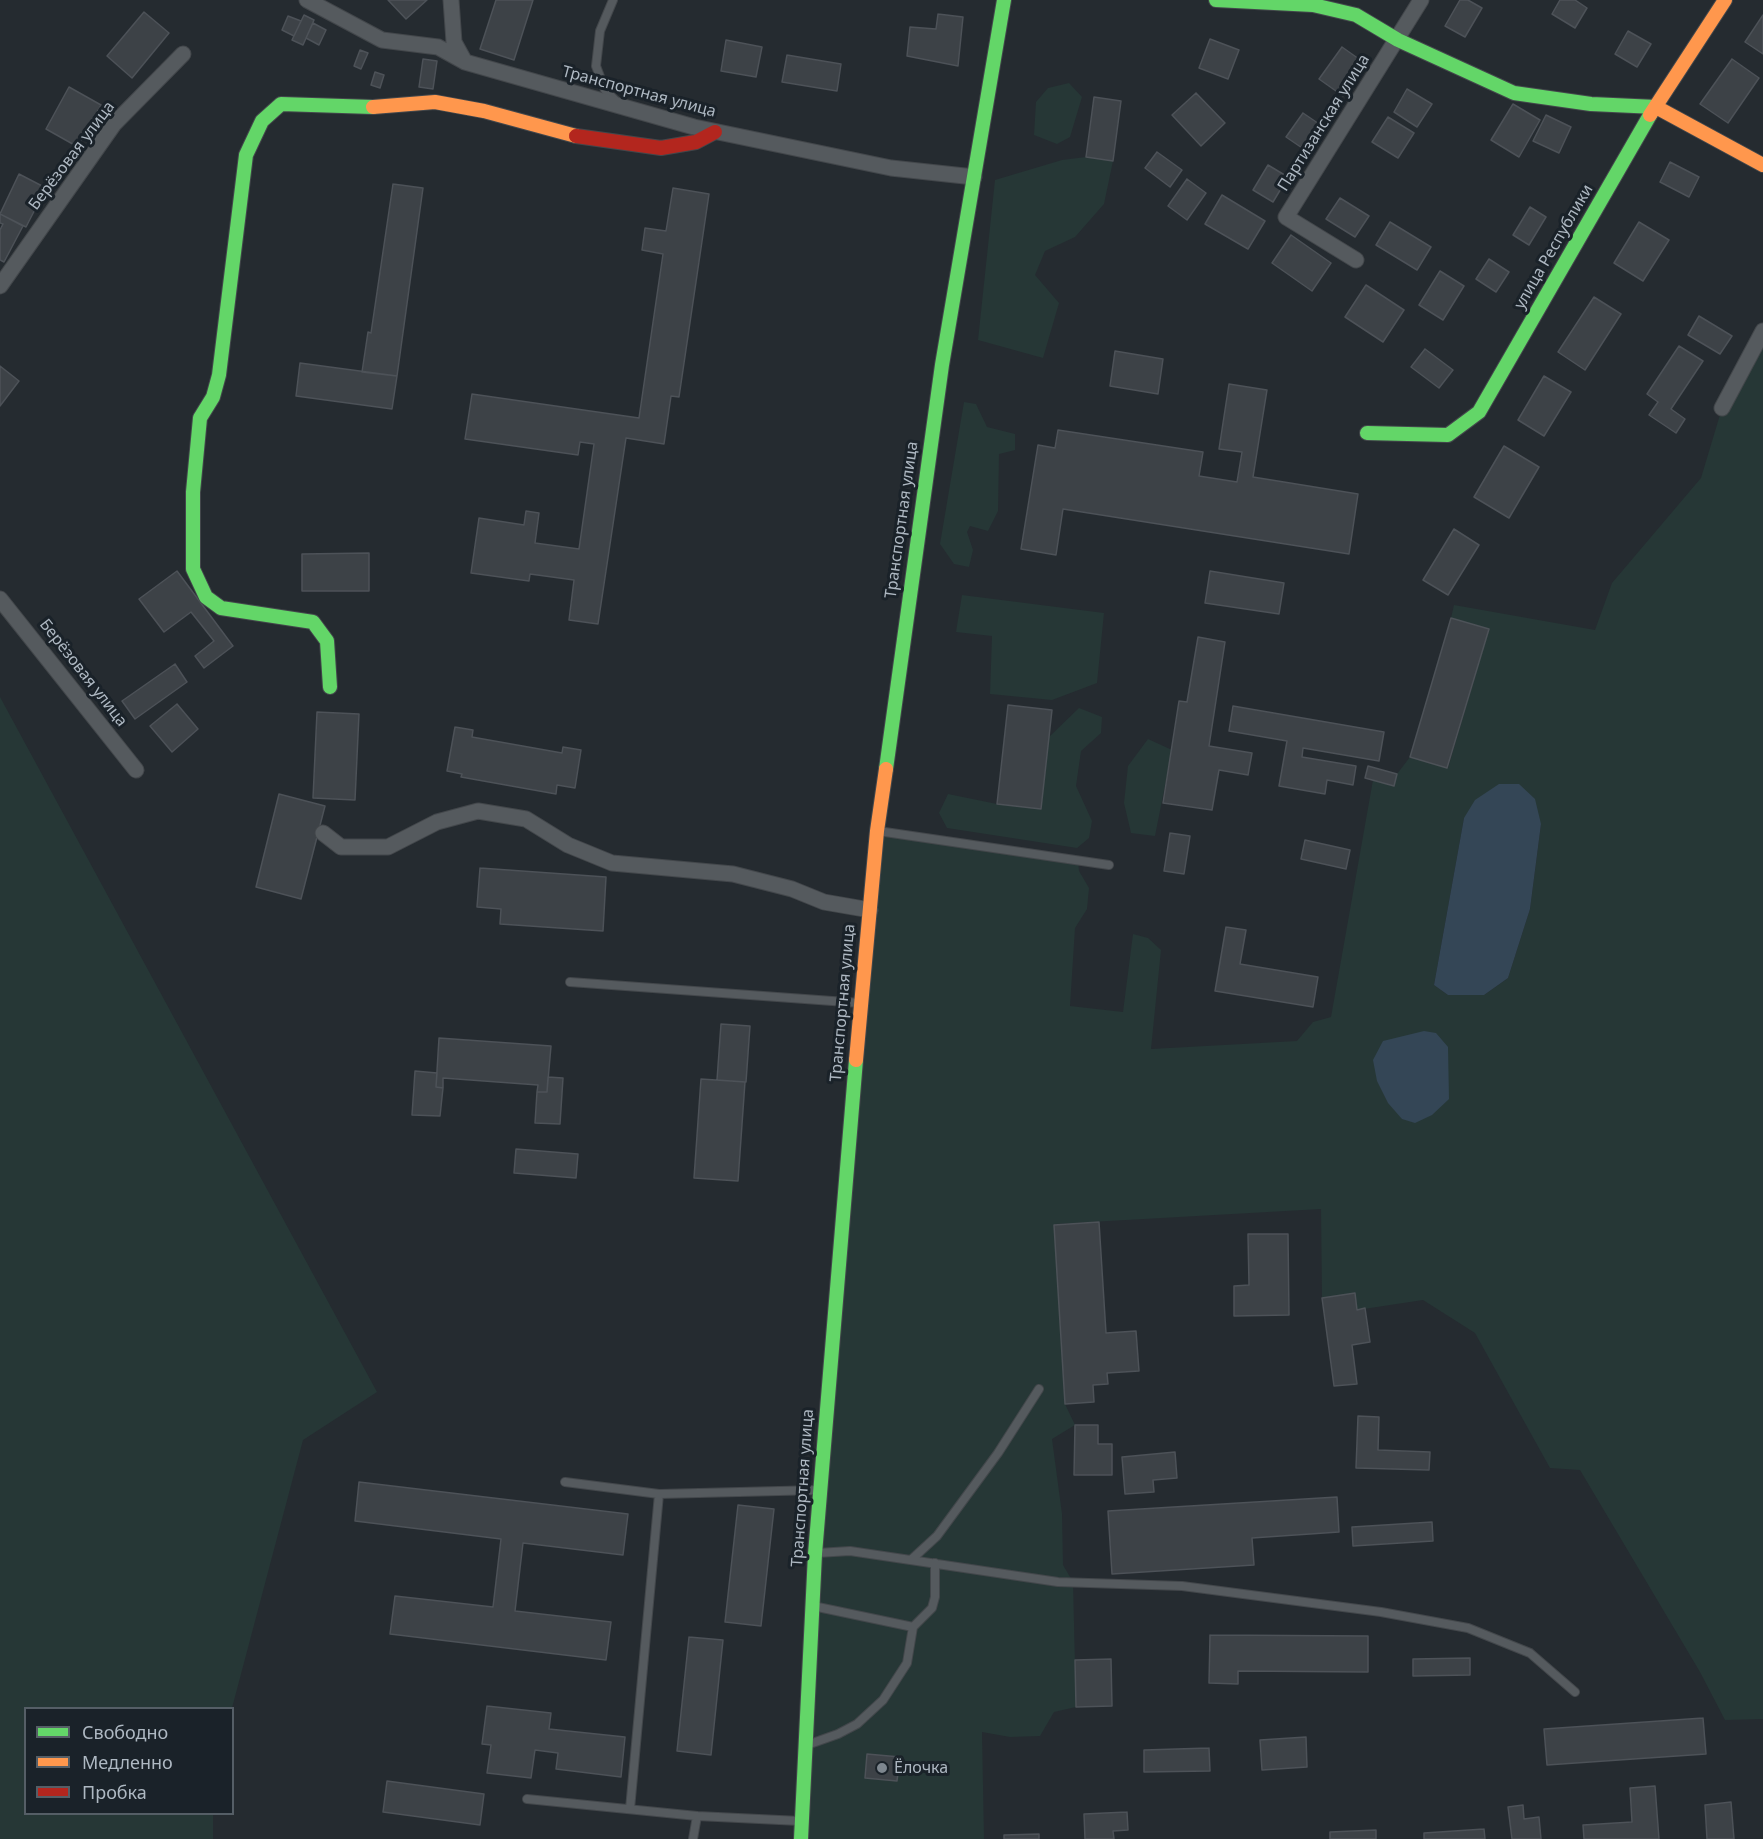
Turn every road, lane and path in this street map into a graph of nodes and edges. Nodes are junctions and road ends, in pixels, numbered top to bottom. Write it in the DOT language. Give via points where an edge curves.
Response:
graph roads {
  1 [pos="307,0"];
  2 [pos="451,0"];
  3 [pos="613,0"];
  4 [pos="1004,0"];
  5 [pos="1216,0"];
  6 [pos="1421,0"];
  7 [pos="1725,0"];
  8 [pos="1398,40"];
  9 [pos="183,54"];
  10 [pos="465,62"];
  11 [pos="1655,106"];
  12 [pos="622,107"];
  13 [pos="715,132"];
  14 [pos="1763,165"];
  15 [pos="974,177"];
  16 [pos="1356,260"];
  17 [pos="0,286"];
  18 [pos="1763,331"];
  19 [pos="1722,408"];
  20 [pos="1367,433"];
  21 [pos="0,599"];
  22 [pos="330,687"];
  23 [pos="136,770"];
  24 [pos="877,831"];
  25 [pos="322,833"];
  26 [pos="1109,865"];
  27 [pos="870,910"];
  28 [pos="570,982"];
  29 [pos="861,1003"];
  30 [pos="1039,1389"];
  31 [pos="565,1482"];
  32 [pos="820,1490"];
  33 [pos="659,1494"];
  34 [pos="815,1554"];
  35 [pos="912,1559"];
  36 [pos="935,1563"];
  37 [pos="813,1606"];
  38 [pos="913,1627"];
  39 [pos="1575,1692"];
  40 [pos="806,1745"];
  41 [pos="527,1799"];
  42 [pos="630,1809"];
  43 [pos="697,1816"];
  44 [pos="802,1821"];
  45 [pos="693,1839"];
  46 [pos="801,1839"];
  1 -- 10 [label="street, Транспортная улица" via="382,40 438,48"];
  2 -- 10 [label="street" via="454,42"];
  3 -- 12 [label="lane" via="600,31 596,66 605,90"];
  4 -- 15 [label="main road, Транспортная улица"];
  5 -- 8 [label="main road" via="1313,5 1356,15"];
  6 -- 8 [label="street, Партизанская улица"];
  7 -- 11 [label="main road, улица Республики"];
  8 -- 11 [label="main road" via="1514,93 1591,104"];
  8 -- 16 [label="street, Партизанская улица" via="1286,217"];
  9 -- 17 [label="street, Берёзовая улица" via="114,124"];
  10 -- 12 [label="street, Транспортная улица"];
  11 -- 14 [label="main road"];
  11 -- 20 [label="main road, улица Республики" via="1479,412 1448,435"];
  12 -- 13 [label="street, Транспортная улица"];
  13 -- 15 [label="street, Транспортная улица" via="891,168"];
  13 -- 22 [label="main road" via="696,142 661,148 585,139 435,102 369,108 281,104 262,121 246,155 219,375 213,397 200,418 193,492 193,569 206,597 221,608 314,622 327,641"];
  15 -- 24 [label="main road, Транспортная улица" via="942,365"];
  18 -- 19 [label="street"];
  21 -- 23 [label="street, Берёзовая улица"];
  24 -- 26 [label="lane"];
  24 -- 27 [label="main road, Транспортная улица"];
  25 -- 27 [label="street" via="340,847 388,847 437,822 478,811 526,819 568,845 612,863 733,874 792,889 824,902"];
  27 -- 29 [label="main road, Транспортная улица"];
  28 -- 29 [label="lane"];
  29 -- 32 [label="main road, Транспортная улица"];
  30 -- 35 [label="lane" via="937,1536"];
  31 -- 33 [label="lane"];
  32 -- 33 [label="lane"];
  32 -- 34 [label="main road, Транспортная улица"];
  33 -- 42 [label="lane"];
  34 -- 35 [label="lane" via="850,1551"];
  34 -- 37 [label="main road, Транспортная улица"];
  35 -- 36 [label="lane"];
  36 -- 38 [label="lane" via="932,1608"];
  36 -- 39 [label="lane" via="1058,1582 1182,1586 1308,1600 1468,1628 1530,1653"];
  37 -- 38 [label="lane"];
  37 -- 40 [label="main road, Транспортная улица"];
  38 -- 40 [label="lane" via="907,1663 883,1701 857,1724"];
  40 -- 44 [label="main road, Транспортная улица"];
  41 -- 42 [label="lane"];
  42 -- 43 [label="lane"];
  43 -- 44 [label="lane"];
  43 -- 45 [label="lane"];
  44 -- 46 [label="main road, Транспортная улица"];
}
